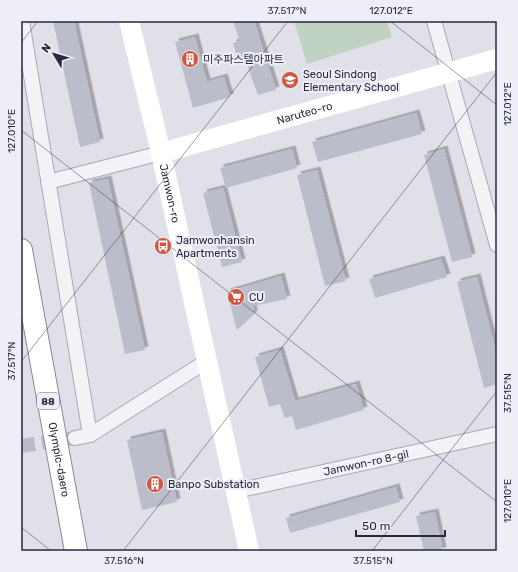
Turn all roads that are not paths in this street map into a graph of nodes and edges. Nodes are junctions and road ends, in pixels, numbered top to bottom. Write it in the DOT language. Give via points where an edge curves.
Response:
graph roads {
  1 [pos="22,21"];
  2 [pos="434,21"];
  3 [pos="133,23"];
  4 [pos="497,59"];
  5 [pos="449,73"];
  6 [pos="161,153"];
  7 [pos="48,182"];
  8 [pos="497,245"];
  9 [pos="21,250"];
  10 [pos="207,361"];
  11 [pos="497,434"];
  12 [pos="90,435"];
  13 [pos="75,438"];
  14 [pos="236,491"];
  15 [pos="76,551"];
  16 [pos="249,551"];
  1 -- 7 [label="street"];
  2 -- 5 [label="street"];
  3 -- 6 [label="main road, Jamwon-ro"];
  4 -- 5 [label="main road, Naruteo-ro"];
  5 -- 6 [label="main road, Naruteo-ro"];
  5 -- 8 [label="street"];
  6 -- 7 [label="street"];
  6 -- 10 [label="main road, Jamwon-ro"];
  7 -- 12 [label="street"];
  9 -- 15 [label="highway, Olympic-daero / 88"];
  10 -- 12 [label="street"];
  10 -- 14 [label="main road, Jamwon-ro"];
  11 -- 14 [label="street, Jamwon-ro 8-gil"];
  12 -- 13 [label="street"];
  14 -- 16 [label="main road, Jamwon-ro"];
}
